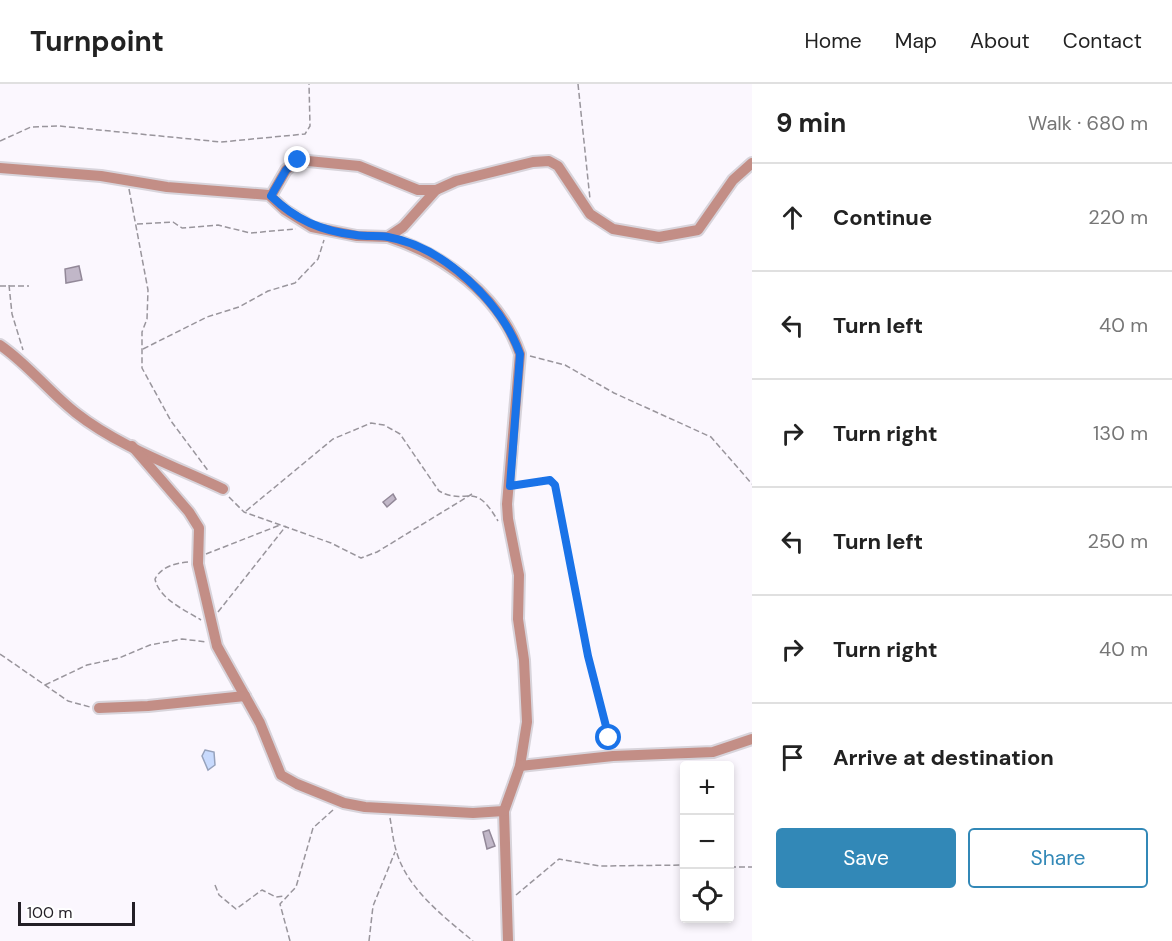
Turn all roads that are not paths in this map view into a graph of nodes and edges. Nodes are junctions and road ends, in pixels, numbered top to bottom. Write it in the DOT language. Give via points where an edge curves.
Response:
graph roads {
  1 [pos="750,167"];
  2 [pos="0,168"];
  3 [pos="436,190"];
  4 [pos="271,196"];
  5 [pos="388,237"];
  6 [pos="0,345"];
  7 [pos="132,446"];
  8 [pos="223,489"];
  9 [pos="245,696"];
  10 [pos="99,708"];
  11 [pos="752,739"];
  12 [pos="520,766"];
  13 [pos="504,811"];
  14 [pos="508,941"];
  1 -- 3 [label="street" via="734,180 705,223 686,234 659,237 613,229 590,214 558,166 549,161 456,181"];
  2 -- 4 [label="street"];
  3 -- 4 [label="street" via="418,190 358,166 298,160 286,170"];
  3 -- 5 [label="street" via="403,227"];
  4 -- 5 [label="street" via="304,222 357,236"];
  5 -- 12 [label="street" via="415,245 450,266 499,315 520,354 508,519 519,574 517,612 527,700 526,739"];
  6 -- 7 [label="street" via="77,414"];
  7 -- 8 [label="street"];
  7 -- 9 [label="street" via="195,520 201,536 198,557 210,625 217,646"];
  9 -- 10 [label="street"];
  9 -- 13 [label="street" via="281,775 297,784 344,803 473,813"];
  11 -- 12 [label="street" via="713,752 613,756"];
  12 -- 13 [label="street"];
  13 -- 14 [label="street"];
}
